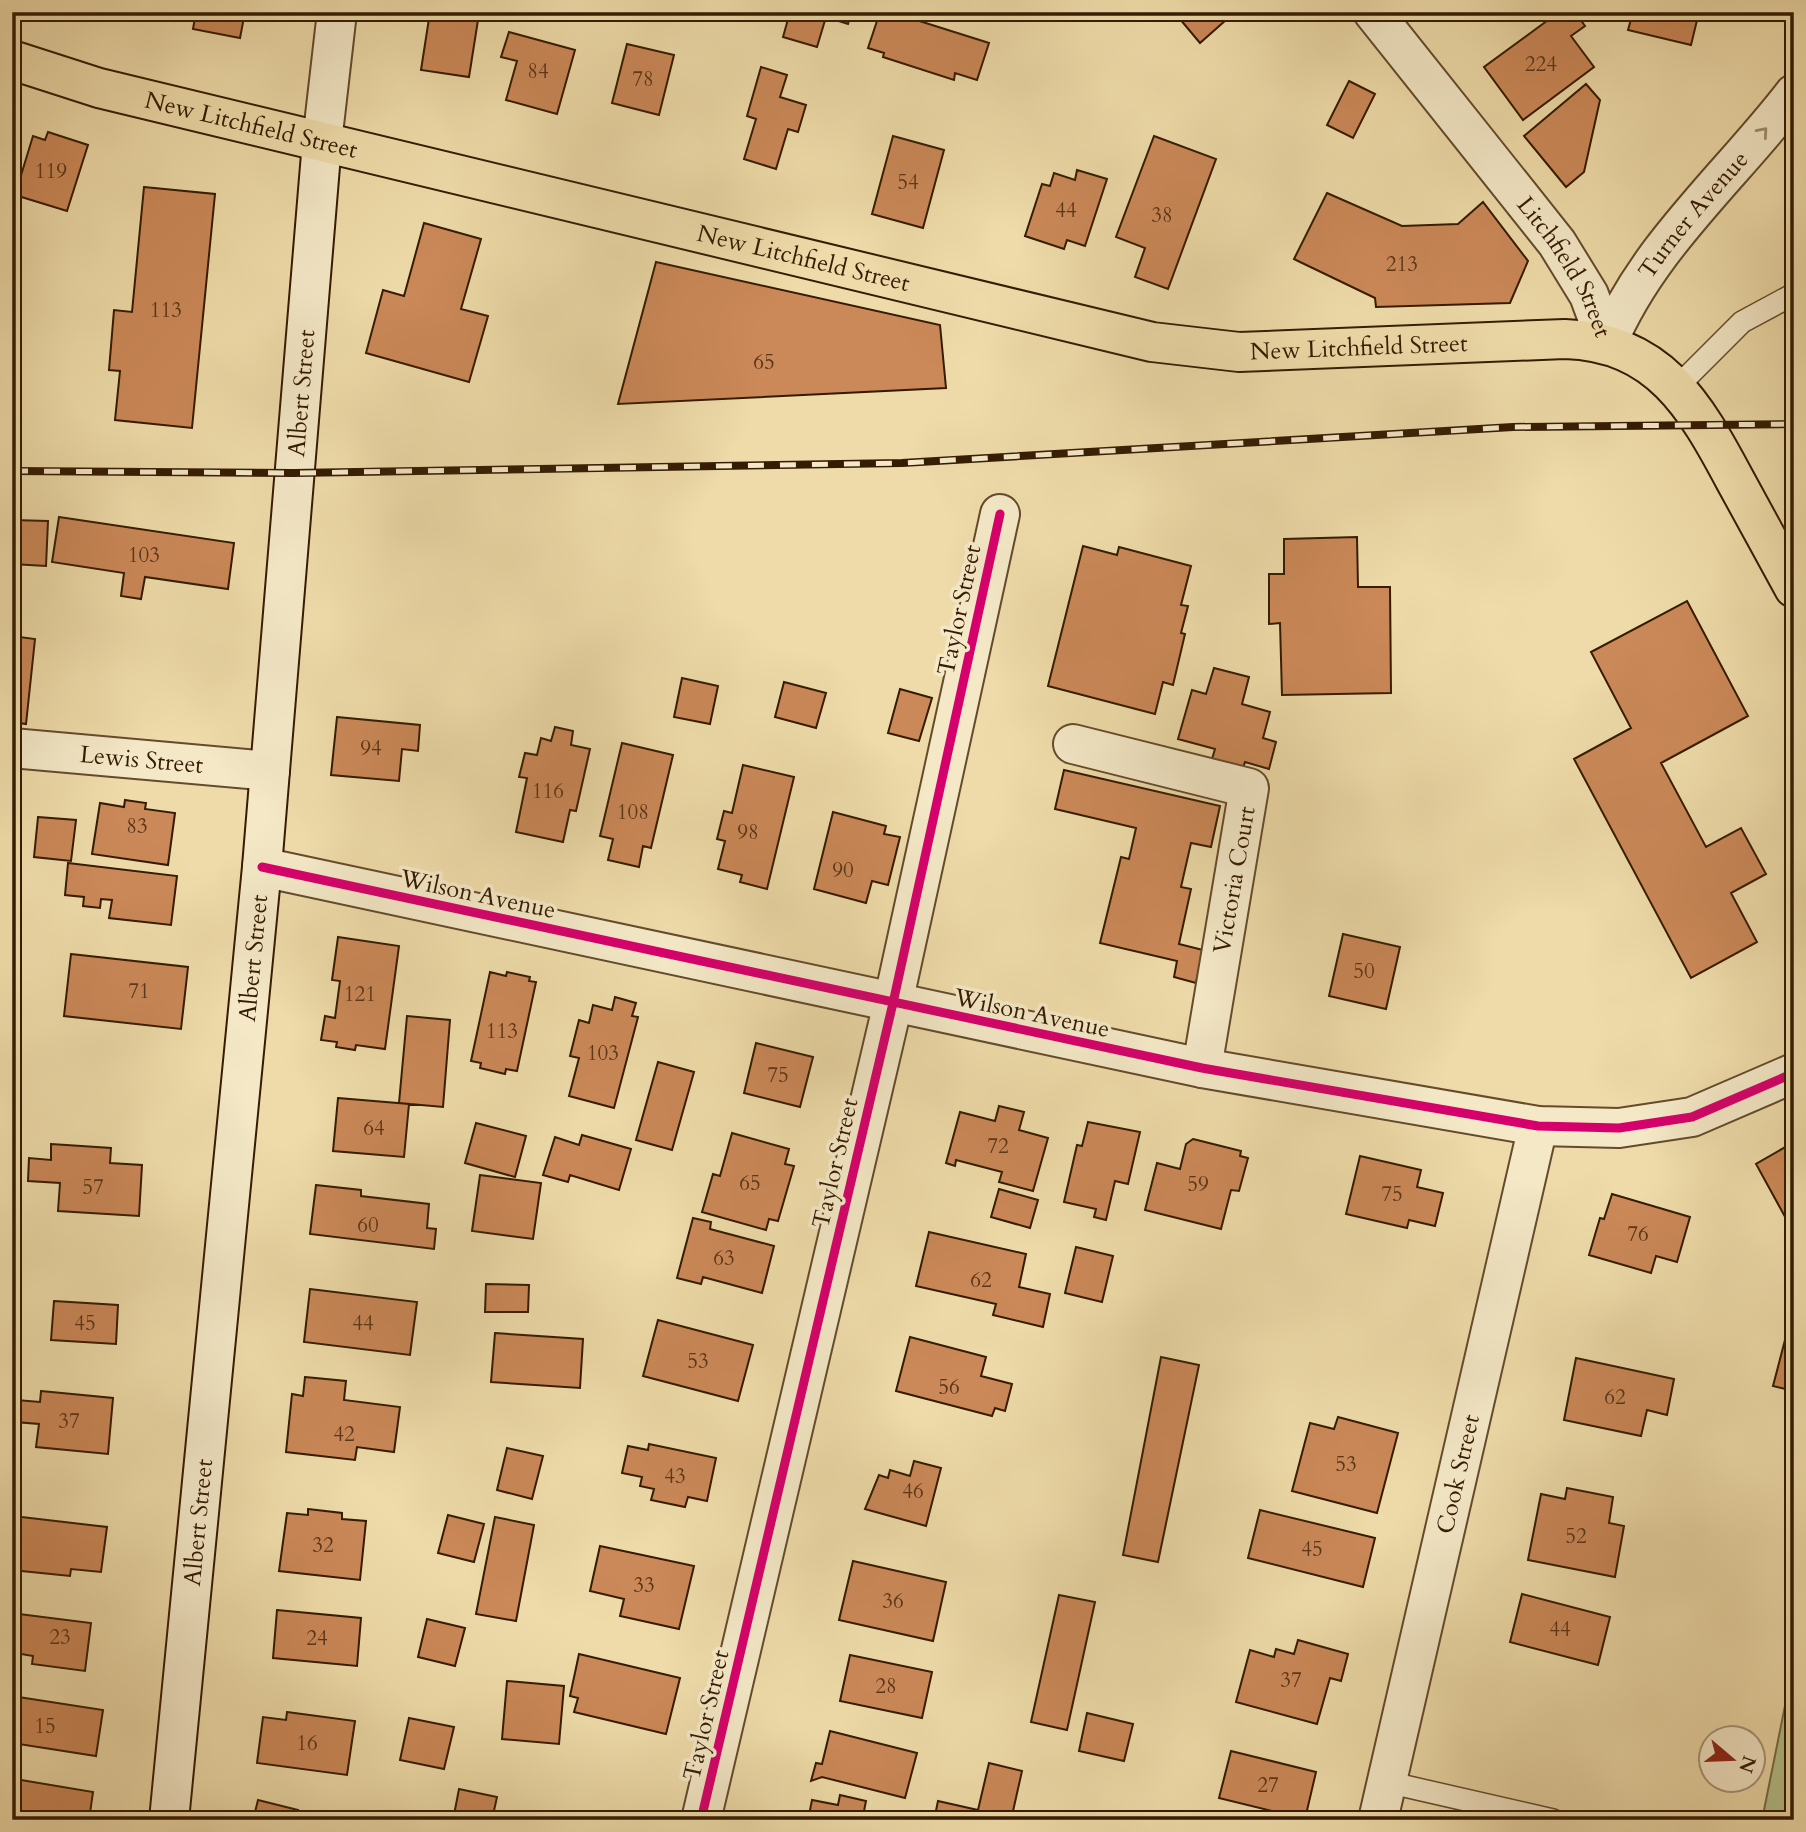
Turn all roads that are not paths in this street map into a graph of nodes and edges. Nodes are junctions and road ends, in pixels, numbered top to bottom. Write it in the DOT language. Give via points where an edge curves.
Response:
graph roads {
  1 [pos="337,12"];
  2 [pos="1373,12"];
  3 [pos="12,60"];
  4 [pos="1794,94"];
  5 [pos="322,142"];
  6 [pos="1794,294"];
  7 [pos="1607,344"];
  8 [pos="1676,387"];
  9 [pos="1000,514"];
  10 [pos="1794,588"];
  11 [pos="1073,744"];
  12 [pos="12,748"];
  13 [pos="270,771"];
  14 [pos="262,867"];
  15 [pos="893,1003"];
  16 [pos="1202,1068"];
  17 [pos="1794,1073"];
  18 [pos="1538,1126"];
  19 [pos="1387,1782"];
  20 [pos="169,1820"];
  21 [pos="701,1820"];
  22 [pos="1378,1820"];
  23 [pos="1553,1820"];
  1 -- 5 [label="street, Albert Street"];
  2 -- 7 [label="street, Litchfield Street" via="1557,243 1593,303"];
  3 -- 5 [label="highway, New Litchfield Street" via="99,88"];
  7 -- 4 [label="street, Turner Avenue, one-way" via="1622,311 1658,256"];
  5 -- 7 [label="highway, New Litchfield Street" via="1152,342 1239,352 1565,339"];
  5 -- 13 [label="street, Albert Street"];
  6 -- 8 [label="lane" via="1742,322"];
  7 -- 8 [label="highway, Litchfield Street" via="1642,360"];
  8 -- 10 [label="highway, Litchfield Street" via="1705,425"];
  9 -- 15 [label="street, Taylor Street"];
  11 -- 16 [label="street, Victoria Court" via="1249,788"];
  12 -- 13 [label="street, Lewis Street"];
  13 -- 14 [label="street, Albert Street"];
  14 -- 15 [label="street, Wilson Avenue"];
  14 -- 20 [label="street, Albert Street"];
  15 -- 16 [label="street, Wilson Avenue"];
  15 -- 21 [label="street, Taylor Street"];
  16 -- 18 [label="street, Wilson Avenue"];
  17 -- 18 [label="street, Wilson Avenue" via="1692,1117 1619,1128"];
  18 -- 19 [label="street, Cook Street"];
  19 -- 22 [label="street, Cook Street"];
  19 -- 23 [label="lane"];
}
